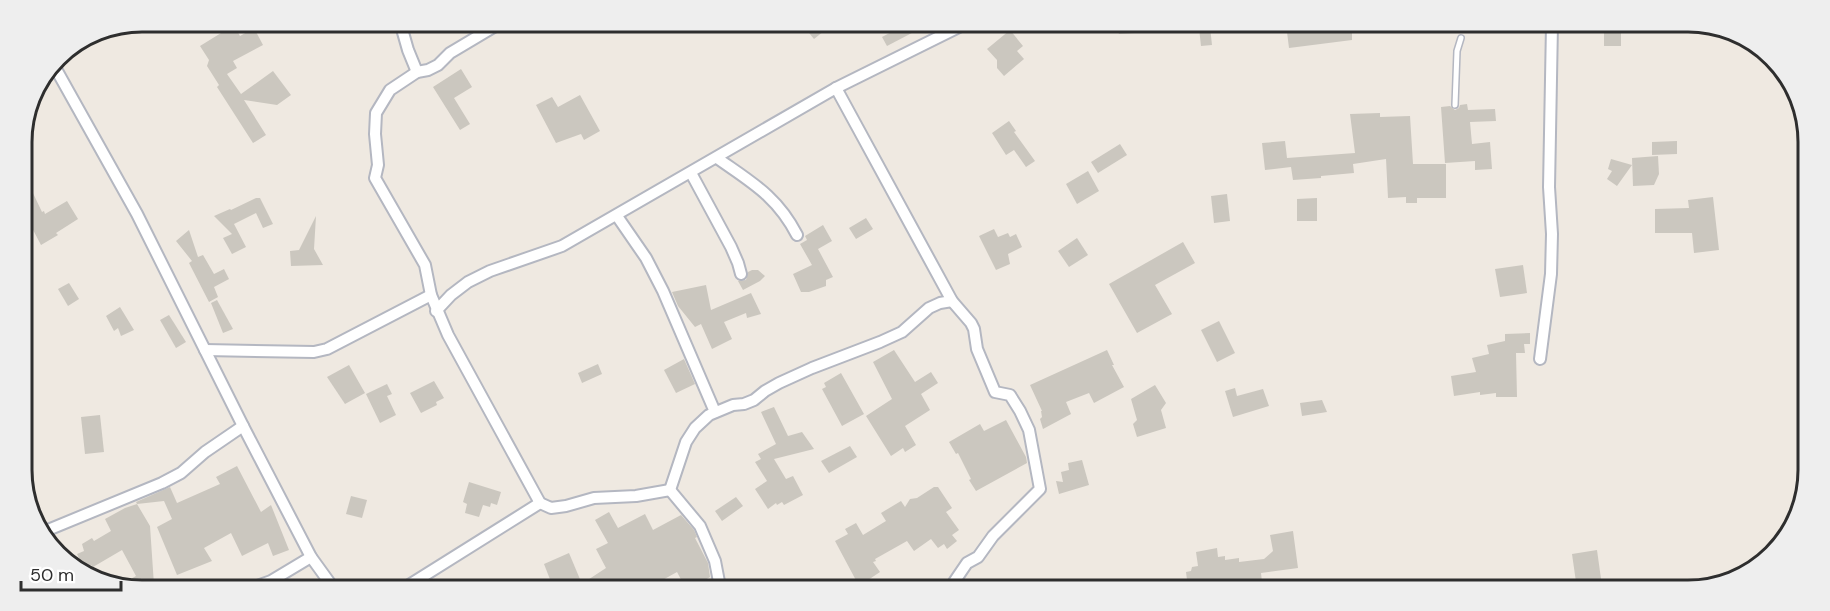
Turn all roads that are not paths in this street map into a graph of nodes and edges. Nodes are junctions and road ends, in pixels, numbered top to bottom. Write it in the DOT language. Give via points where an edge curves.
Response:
graph roads {
  1 [pos="403,32"];
  2 [pos="485,32"];
  3 [pos="949,32"];
  4 [pos="1552,32"];
  5 [pos="1461,38"];
  6 [pos="57,71"];
  7 [pos="417,72"];
  8 [pos="836,88"];
  9 [pos="1455,105"];
  10 [pos="717,158"];
  11 [pos="691,172"];
  12 [pos="617,216"];
  13 [pos="797,235"];
  14 [pos="741,274"];
  15 [pos="431,295"];
  16 [pos="952,301"];
  17 [pos="436,311"];
  18 [pos="205,350"];
  19 [pos="1540,359"];
  20 [pos="715,412"];
  21 [pos="243,426"];
  22 [pos="670,490"];
  23 [pos="540,503"];
  24 [pos="49,529"];
  25 [pos="311,557"];
  26 [pos="956,579"];
  27 [pos="273,580"];
  28 [pos="328,580"];
  29 [pos="418,580"];
  30 [pos="719,580"];
  1 -- 7 [label="street"];
  2 -- 7 [label="street" via="438,65"];
  3 -- 8 [label="street"];
  4 -- 19 [label="street" via="1551,274"];
  5 -- 9 [label="lane"];
  6 -- 18 [label="street" via="137,214"];
  7 -- 15 [label="street" via="390,90 376,113 375,178 425,265"];
  8 -- 10 [label="street"];
  8 -- 16 [label="street"];
  10 -- 11 [label="street"];
  10 -- 13 [label="street" via="765,192"];
  11 -- 12 [label="street"];
  11 -- 14 [label="street"];
  12 -- 17 [label="street" via="562,246 468,282"];
  12 -- 20 [label="street" via="663,291"];
  15 -- 17 [label="street"];
  15 -- 18 [label="street" via="327,349"];
  16 -- 20 [label="street" via="929,308 902,332 812,368 754,400"];
  16 -- 26 [label="street" via="974,329 977,349 995,392 1010,395 1029,430 1040,489"];
  17 -- 23 [label="street"];
  18 -- 21 [label="street"];
  20 -- 22 [label="street" via="695,428 686,442"];
  21 -- 24 [label="street" via="181,473"];
  21 -- 25 [label="street"];
  22 -- 23 [label="street" via="594,498 551,508"];
  22 -- 30 [label="street" via="700,526"];
  23 -- 29 [label="street"];
  25 -- 27 [label="street"];
  25 -- 28 [label="street"];
}
